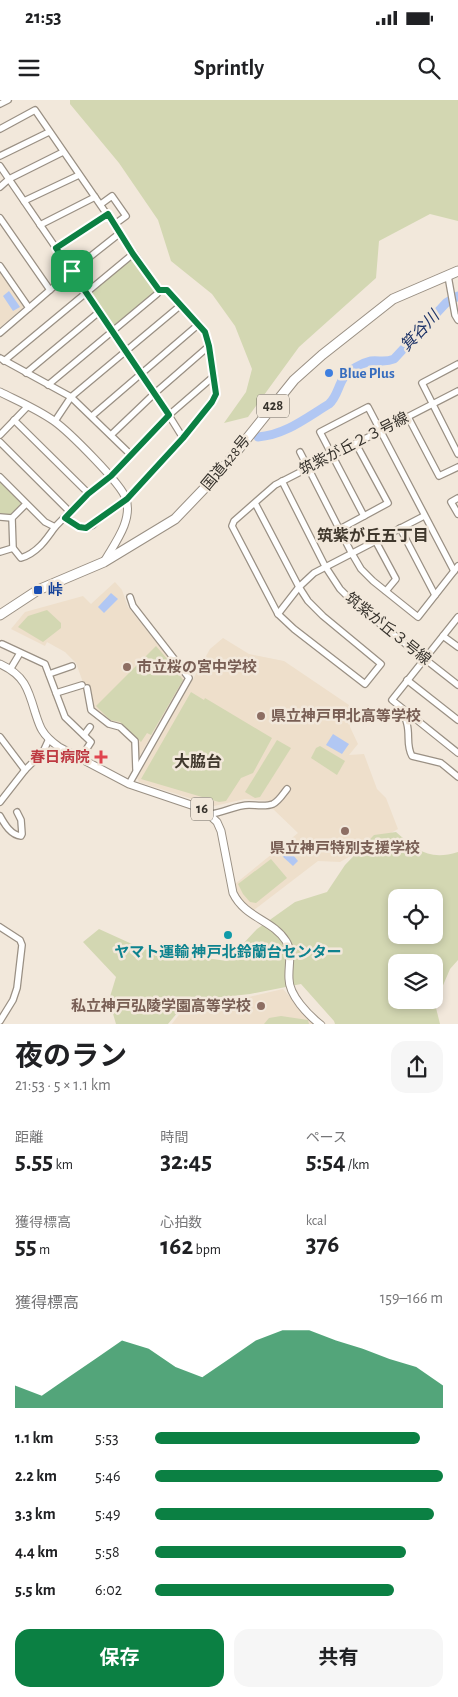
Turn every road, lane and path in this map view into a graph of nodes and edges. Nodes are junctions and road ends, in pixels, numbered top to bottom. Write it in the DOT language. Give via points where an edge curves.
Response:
graph roads {
  1 [pos="8,100"];
  2 [pos="0,104"];
  3 [pos="0,129"];
  4 [pos="49,132"];
  5 [pos="64,152"];
  6 [pos="0,156"];
  7 [pos="0,166"];
  8 [pos="79,175"];
  9 [pos="9,179"];
  10 [pos="0,187"];
  11 [pos="95,197"];
  12 [pos="24,201"];
  13 [pos="101,204"];
  14 [pos="108,214"];
  15 [pos="0,218"];
  16 [pos="40,224"];
  17 [pos="115,224"];
  18 [pos="120,233"];
  19 [pos="56,248"];
  20 [pos="133,254"];
  21 [pos="0,266"];
  22 [pos="72,271"];
  23 [pos="458,271"];
  24 [pos="448,276"];
  25 [pos="50,290"];
  26 [pos="159,290"];
  27 [pos="86,292"];
  28 [pos="181,305"];
  29 [pos="29,308"];
  30 [pos="99,312"];
  31 [pos="456,315"];
  32 [pos="199,324"];
  33 [pos="112,331"];
  34 [pos="0,332"];
  35 [pos="209,346"];
  36 [pos="126,351"];
  37 [pos="2,360"];
  38 [pos="458,364"];
  39 [pos="26,373"];
  40 [pos="141,373"];
  41 [pos="214,376"];
  42 [pos="48,385"];
  43 [pos="458,391"];
  44 [pos="155,393"];
  45 [pos="1,395"];
  46 [pos="71,397"];
  47 [pos="432,404"];
  48 [pos="28,406"];
  49 [pos="169,415"];
  50 [pos="92,416"];
  51 [pos="408,417"];
  52 [pos="14,420"];
  53 [pos="54,421"];
  54 [pos="380,431"];
  55 [pos="0,435"];
  56 [pos="111,435"];
  57 [pos="183,438"];
  58 [pos="0,442"];
  59 [pos="356,444"];
  60 [pos="300,452"];
  61 [pos="130,454"];
  62 [pos="458,454"];
  63 [pos="332,456"];
  64 [pos="458,467"];
  65 [pos="308,468"];
  66 [pos="111,476"];
  67 [pos="0,477"];
  68 [pos="282,481"];
  69 [pos="88,494"];
  70 [pos="458,498"];
  71 [pos="127,499"];
  72 [pos="255,503"];
  73 [pos="26,504"];
  74 [pos="70,512"];
  75 [pos="458,514"];
  76 [pos="364,516"];
  77 [pos="424,516"];
  78 [pos="0,517"];
  79 [pos="12,518"];
  80 [pos="65,518"];
  81 [pos="55,527"];
  82 [pos="400,528"];
  83 [pos="340,529"];
  84 [pos="375,540"];
  85 [pos="12,548"];
  86 [pos="0,552"];
  87 [pos="351,552"];
  88 [pos="104,562"];
  89 [pos="325,566"];
  90 [pos="456,569"];
  91 [pos="299,588"];
  92 [pos="386,591"];
  93 [pos="435,595"];
  94 [pos="130,596"];
  95 [pos="1,611"];
  96 [pos="278,614"];
  97 [pos="458,617"];
  98 [pos="443,636"];
  99 [pos="2,644"];
  100 [pos="458,647"];
  101 [pos="20,653"];
  102 [pos="424,659"];
  103 [pos="0,664"];
  104 [pos="72,666"];
  105 [pos="10,668"];
  106 [pos="49,674"];
  107 [pos="407,680"];
  108 [pos="458,685"];
  109 [pos="56,693"];
  110 [pos="73,712"];
  111 [pos="405,712"];
  112 [pos="65,717"];
  113 [pos="458,720"];
  114 [pos="90,727"];
  115 [pos="84,735"];
  116 [pos="0,737"];
  117 [pos="49,739"];
  118 [pos="458,753"];
  119 [pos="80,759"];
  120 [pos="25,770"];
  121 [pos="136,771"];
  122 [pos="458,777"];
  123 [pos="129,784"];
  124 [pos="0,788"];
  125 [pos="287,789"];
  126 [pos="6,793"];
  127 [pos="0,802"];
  128 [pos="17,812"];
  129 [pos="210,814"];
  130 [pos="1,819"];
  131 [pos="0,927"];
  132 [pos="0,1021"];
  133 [pos="319,1024"];
  1 -- 2 [label="street"];
  3 -- 4 [label="street" via="35,110"];
  4 -- 5 [label="street"];
  4 -- 6 [label="street"];
  5 -- 8 [label="street"];
  5 -- 9 [label="street"];
  7 -- 9 [label="street"];
  8 -- 11 [label="street"];
  8 -- 12 [label="street"];
  9 -- 10 [label="street"];
  9 -- 12 [label="street"];
  11 -- 13 [label="street"];
  11 -- 16 [label="street"];
  12 -- 16 [label="street"];
  13 -- 14 [label="street"];
  13 -- 17 [label="street" via="112,196 126,216"];
  14 -- 17 [label="street"];
  14 -- 19 [label="street"];
  15 -- 25 [label="street"];
  16 -- 19 [label="street"];
  17 -- 18 [label="street"];
  18 -- 20 [label="street"];
  18 -- 22 [label="street"];
  19 -- 22 [label="street"];
  20 -- 26 [label="street"];
  20 -- 27 [label="street"];
  21 -- 29 [label="street"];
  22 -- 25 [label="street"];
  22 -- 27 [label="street"];
  23 -- 24 [label="highway, 国道428号 / 428"];
  24 -- 31 [label="street"];
  24 -- 88 [label="highway, 国道428号 / 428" via="393,299 322,355 294,380 220,472 182,513"];
  25 -- 29 [label="street"];
  26 -- 28 [label="street" via="167,290"];
  26 -- 33 [label="street"];
  27 -- 30 [label="street"];
  27 -- 37 [label="street"];
  28 -- 32 [label="street"];
  28 -- 36 [label="street"];
  29 -- 34 [label="street"];
  30 -- 33 [label="street"];
  30 -- 39 [label="street"];
  32 -- 35 [label="street"];
  32 -- 40 [label="street"];
  33 -- 36 [label="street"];
  33 -- 42 [label="street"];
  35 -- 41 [label="street"];
  35 -- 44 [label="street"];
  36 -- 40 [label="street"];
  36 -- 46 [label="street"];
  37 -- 39 [label="street"];
  38 -- 47 [label="street" via="422,383"];
  39 -- 42 [label="street"];
  40 -- 44 [label="street"];
  40 -- 50 [label="street"];
  41 -- 49 [label="street"];
  41 -- 57 [label="street" via="216,394"];
  42 -- 46 [label="street"];
  43 -- 47 [label="street, 筑紫が丘２３号線"];
  44 -- 49 [label="street"];
  44 -- 56 [label="street"];
  45 -- 48 [label="main road"];
  46 -- 50 [label="street"];
  46 -- 53 [label="street"];
  47 -- 51 [label="street, 筑紫が丘２３号線"];
  47 -- 62 [label="street"];
  48 -- 52 [label="street"];
  48 -- 53 [label="main road"];
  49 -- 57 [label="street"];
  49 -- 61 [label="street"];
  50 -- 56 [label="street"];
  51 -- 54 [label="street, 筑紫が丘２３号線"];
  51 -- 64 [label="street" via="439,476"];
  52 -- 55 [label="street"];
  52 -- 69 [label="street"];
  53 -- 66 [label="main road"];
  54 -- 59 [label="street, 筑紫が丘２３号線"];
  54 -- 63 [label="street" via="368,406 320,432"];
  54 -- 77 [label="street"];
  56 -- 61 [label="street"];
  57 -- 71 [label="street"];
  58 -- 74 [label="street"];
  59 -- 63 [label="street, 筑紫が丘２３号線"];
  59 -- 76 [label="street" via="388,503"];
  60 -- 65 [label="street"];
  61 -- 66 [label="street"];
  63 -- 65 [label="street, 筑紫が丘２３号線"];
  63 -- 76 [label="street"];
  65 -- 68 [label="street, 筑紫が丘２３号線"];
  65 -- 83 [label="street"];
  66 -- 69 [label="street"];
  66 -- 71 [label="main road"];
  67 -- 73 [label="street"];
  68 -- 72 [label="street, 筑紫が丘２３号線"];
  68 -- 89 [label="street, 筑紫が丘３号線"];
  69 -- 74 [label="street"];
  70 -- 75 [label="street" via="451,502"];
  71 -- 80 [label="street" via="86,528"];
  71 -- 88 [label="main road" via="124,528"];
  72 -- 91 [label="street, 筑紫が丘２３号線"];
  72 -- 96 [label="street, 筑紫が丘２３号線" via="232,526"];
  73 -- 79 [label="street"];
  73 -- 81 [label="street"];
  74 -- 80 [label="street"];
  76 -- 83 [label="street"];
  77 -- 82 [label="street"];
  77 -- 90 [label="street"];
  78 -- 79 [label="street"];
  79 -- 85 [label="street"];
  80 -- 81 [label="street"];
  81 -- 85 [label="street" via="31,555 21,558"];
  82 -- 84 [label="street"];
  82 -- 93 [label="street"];
  83 -- 87 [label="street"];
  84 -- 87 [label="street"];
  84 -- 92 [label="street" via="396,579"];
  85 -- 86 [label="street"];
  87 -- 89 [label="street"];
  87 -- 92 [label="street" via="361,569"];
  88 -- 95 [label="highway, 国道428号 / 428" via="38,590"];
  89 -- 91 [label="street"];
  89 -- 102 [label="street, 筑紫が丘３号線" via="346,596"];
  90 -- 93 [label="street"];
  91 -- 96 [label="street"];
  91 -- 96 [label="street, 筑紫が丘２３号線" via="323,616 381,664 365,684"];
  92 -- 93 [label="street" via="418,617"];
  94 -- 121 [label="street" via="133,606 189,678"];
  97 -- 98 [label="street"];
  98 -- 100 [label="street"];
  98 -- 102 [label="street"];
  99 -- 101 [label="street"];
  101 -- 105 [label="street"];
  101 -- 106 [label="street" via="45,664"];
  102 -- 107 [label="street"];
  102 -- 108 [label="street, 筑紫が丘３号線"];
  103 -- 105 [label="main road"];
  104 -- 106 [label="street"];
  105 -- 117 [label="main road" via="28,687 42,730"];
  106 -- 109 [label="street"];
  107 -- 111 [label="street" via="392,700"];
  107 -- 113 [label="street"];
  109 -- 112 [label="street"];
  109 -- 121 [label="street" via="84,687 91,710 120,727 135,741"];
  110 -- 112 [label="street"];
  111 -- 118 [label="street"];
  111 -- 122 [label="street" via="408,750 412,756 441,763"];
  112 -- 115 [label="street"];
  114 -- 115 [label="street"];
  115 -- 119 [label="street" via="91,742"];
  116 -- 120 [label="street"];
  117 -- 119 [label="main road, 16"];
  117 -- 120 [label="street"];
  119 -- 123 [label="main road, 16"];
  120 -- 126 [label="street"];
  121 -- 123 [label="street"];
  123 -- 129 [label="main road, 16"];
  124 -- 126 [label="street"];
  125 -- 129 [label="street" via="273,804 247,805"];
  126 -- 127 [label="street"];
  128 -- 130 [label="street" via="21,820 21,836 14,835"];
  129 -- 133 [label="main road, 16" via="221,831 237,903 286,939 290,947 290,990"];
  131 -- 132 [label="street" via="20,940 22,945 17,988"];
}
